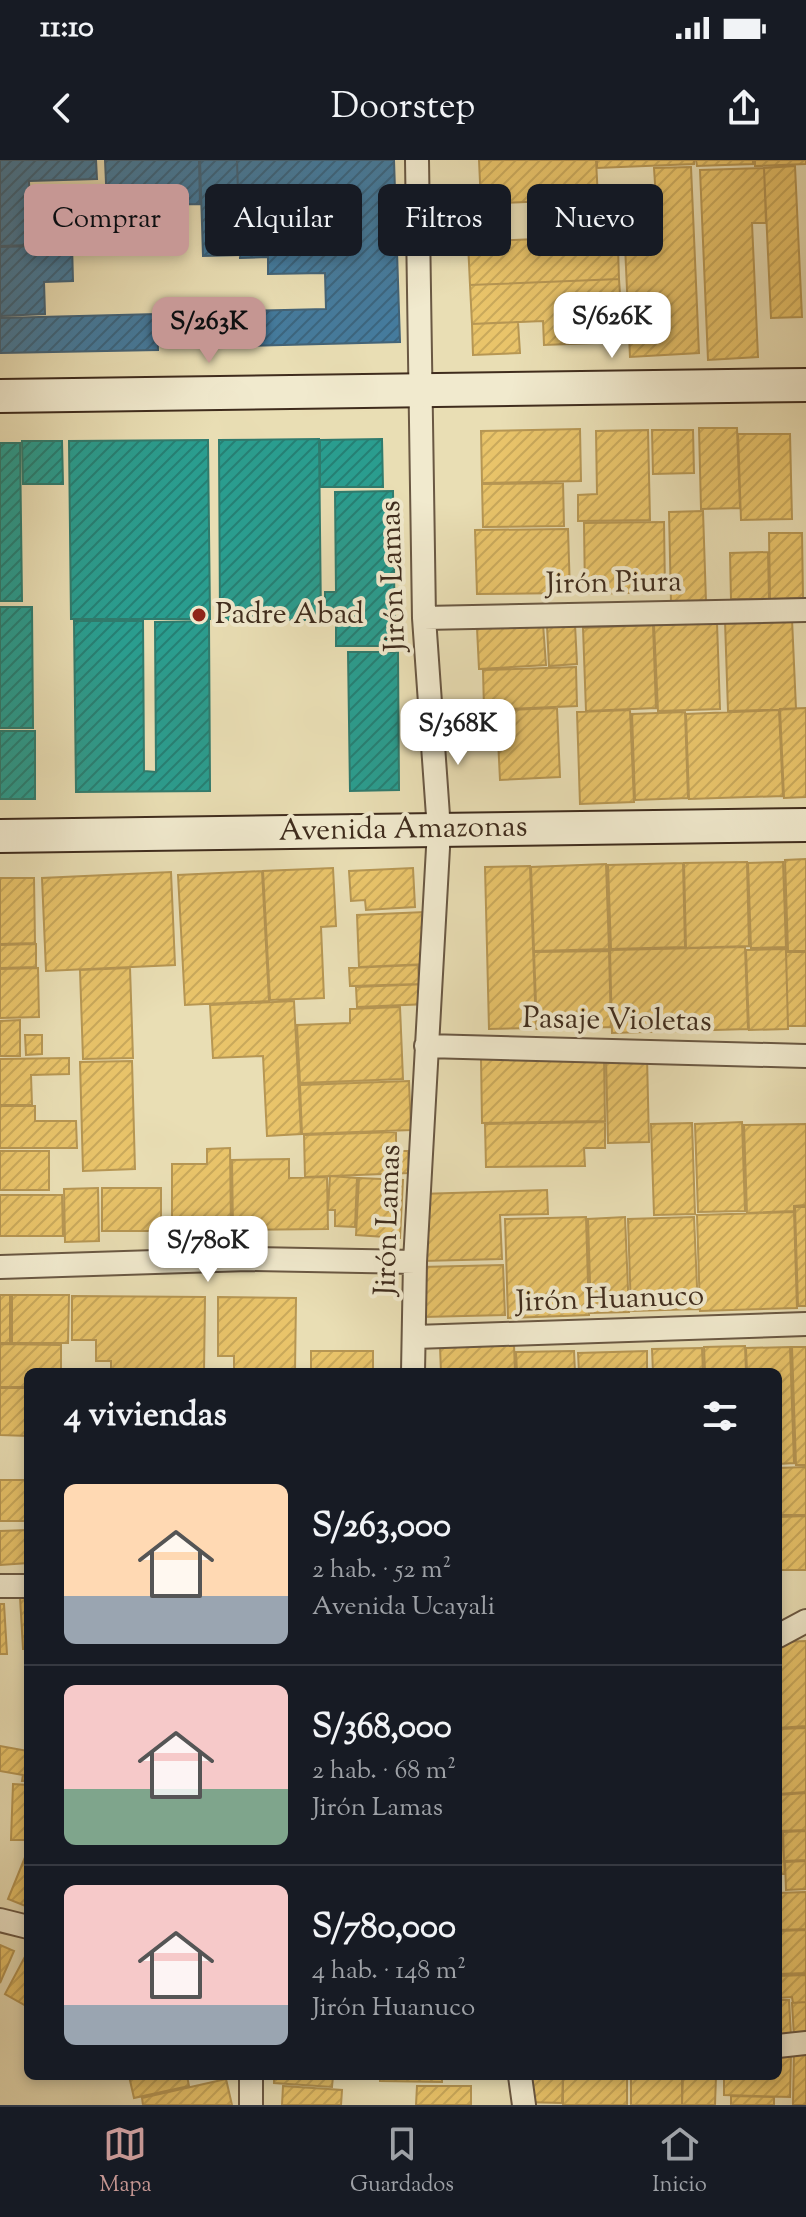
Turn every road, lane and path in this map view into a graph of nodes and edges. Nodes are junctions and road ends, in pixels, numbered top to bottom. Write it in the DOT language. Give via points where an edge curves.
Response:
graph roads {
  1 [pos="417,160"];
  2 [pos="806,385"];
  3 [pos="419,390"];
  4 [pos="0,396"];
  5 [pos="806,610"];
  6 [pos="424,618"];
  7 [pos="806,825"];
  8 [pos="439,830"];
  9 [pos="0,836"];
  10 [pos="426,1046"];
  11 [pos="806,1056"];
  12 [pos="415,1262"];
  13 [pos="0,1267"];
  14 [pos="806,1324"];
  15 [pos="415,1337"];
  16 [pos="413,1368"];
  17 [pos="0,1586"];
  18 [pos="24,1586"];
  19 [pos="806,1621"];
  20 [pos="782,1634"];
  21 [pos="0,1920"];
  22 [pos="24,1926"];
  23 [pos="806,2043"];
  24 [pos="782,2046"];
  25 [pos="251,2080"];
  26 [pos="521,2080"];
  27 [pos="251,2105"];
  28 [pos="524,2105"];
  1 -- 3 [label="street, Jirón Lamas"];
  2 -- 3 [label="street"];
  3 -- 4 [label="street"];
  3 -- 6 [label="street, Jirón Lamas"];
  5 -- 6 [label="street, Jirón Piura"];
  6 -- 8 [label="street, Jirón Lamas"];
  7 -- 8 [label="street, Avenida Amazonas"];
  8 -- 9 [label="street, Avenida Amazonas"];
  8 -- 10 [label="street, Jirón Lamas"];
  10 -- 11 [label="street, Pasaje Violetas"];
  10 -- 12 [label="street, Jirón Lamas"];
  12 -- 13 [label="street" via="248,1259"];
  12 -- 15 [label="street, Jirón Lamas"];
  14 -- 15 [label="street, Jirón Huanuco"];
  15 -- 16 [label="street, Jirón Lamas"];
  17 -- 18 [label="street"];
  19 -- 20 [label="street"];
  21 -- 22 [label="street"];
  23 -- 24 [label="street"];
  25 -- 27 [label="street"];
  26 -- 28 [label="street"];
}
